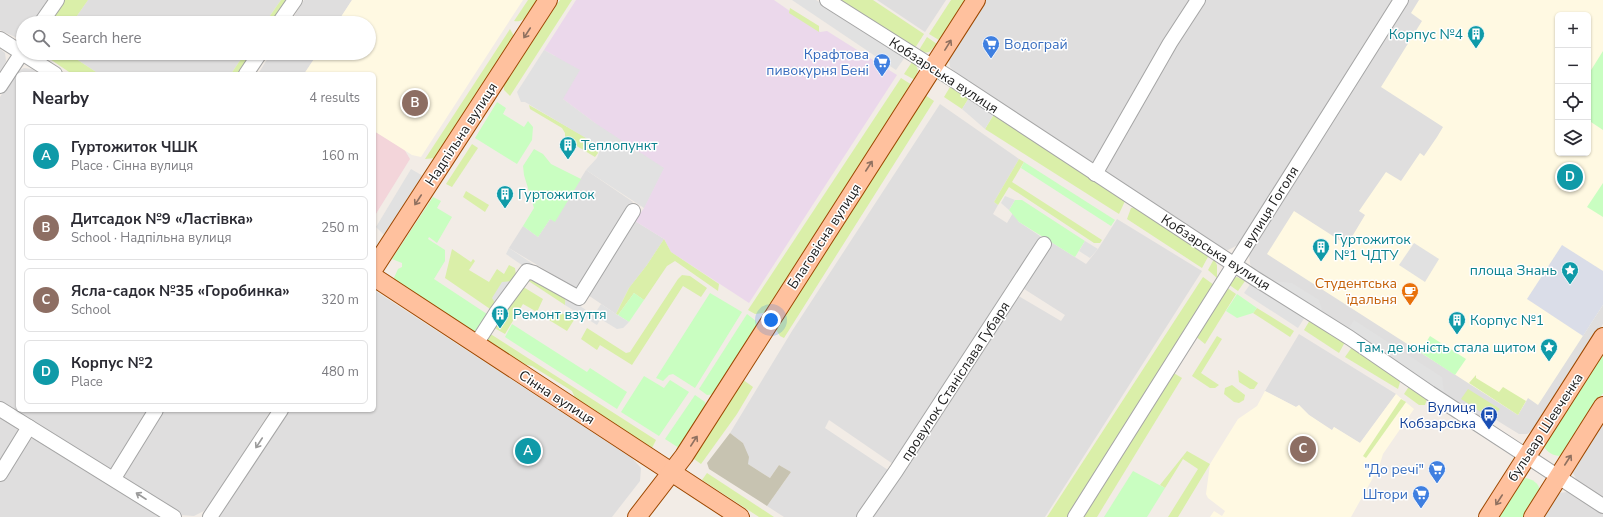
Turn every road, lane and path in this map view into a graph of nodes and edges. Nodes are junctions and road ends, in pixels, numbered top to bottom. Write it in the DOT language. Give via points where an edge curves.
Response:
graph roads {
  1 [pos="56,0"];
  2 [pos="295,0"];
  3 [pos="548,0"];
  4 [pos="827,0"];
  5 [pos="976,0"];
  6 [pos="1198,0"];
  7 [pos="1401,0"];
  8 [pos="46,16"];
  9 [pos="285,16"];
  10 [pos="0,39"];
  11 [pos="16,48"];
  12 [pos="17,60"];
  13 [pos="34,60"];
  14 [pos="255,60"];
  15 [pos="933,68"];
  16 [pos="52,72"];
  17 [pos="247,72"];
  18 [pos="0,86"];
  19 [pos="1095,174"];
  20 [pos="633,211"];
  21 [pos="1044,244"];
  22 [pos="1234,264"];
  23 [pos="376,265"];
  24 [pos="376,278"];
  25 [pos="1603,337"];
  26 [pos="476,344"];
  27 [pos="1603,406"];
  28 [pos="0,409"];
  29 [pos="155,412"];
  30 [pos="280,412"];
  31 [pos="25,419"];
  32 [pos="1527,455"];
  33 [pos="673,473"];
  34 [pos="0,474"];
  35 [pos="1558,476"];
  36 [pos="114,478"];
  37 [pos="1603,506"];
  38 [pos="174,517"];
  39 [pos="210,517"];
  40 [pos="637,517"];
  41 [pos="740,517"];
  42 [pos="864,517"];
  43 [pos="1075,517"];
  44 [pos="1488,517"];
  45 [pos="1533,517"];
  1 -- 8 [label="street"];
  2 -- 9 [label="street"];
  3 -- 23 [label="main road, Надпільна вулиця, one-way"];
  4 -- 15 [label="street, Кобзарська вулиця"];
  15 -- 5 [label="main road, Благовісна вулиця, one-way"];
  6 -- 19 [label="street" via="1170,43"];
  7 -- 22 [label="street, вулиця Гоголя"];
  10 -- 11 [label="street"];
  12 -- 18 [label="street"];
  13 -- 16 [label="street"];
  14 -- 17 [label="street"];
  15 -- 19 [label="street, Кобзарська вулиця"];
  33 -- 15 [label="main road, Благовісна вулиця, one-way"];
  19 -- 22 [label="street, Кобзарська вулиця"];
  20 -- 26 [label="street" via="579,298 527,271"];
  21 -- 42 [label="street, провулок Станіслава Губаря"];
  22 -- 32 [label="street, Кобзарська вулиця"];
  22 -- 43 [label="street, вулиця Гоголя"];
  24 -- 26 [label="main road, Сінна вулиця"];
  25 -- 32 [label="main road, бульвар Шевченка"];
  26 -- 33 [label="main road, Сінна вулиця"];
  35 -- 27 [label="main road, one-way"];
  28 -- 31 [label="street"];
  29 -- 36 [label="street"];
  30 -- 39 [label="street, one-way"];
  31 -- 34 [label="street"];
  31 -- 36 [label="street"];
  32 -- 35 [label="street, Кобзарська вулиця"];
  32 -- 44 [label="main road, бульвар Шевченка, one-way"];
  33 -- 40 [label="main road, Благовісна вулиця"];
  33 -- 41 [label="main road, Сінна вулиця"];
  35 -- 37 [label="street, Кобзарська вулиця"];
  35 -- 45 [label="main road"];
  38 -- 36 [label="street, one-way"];
}
